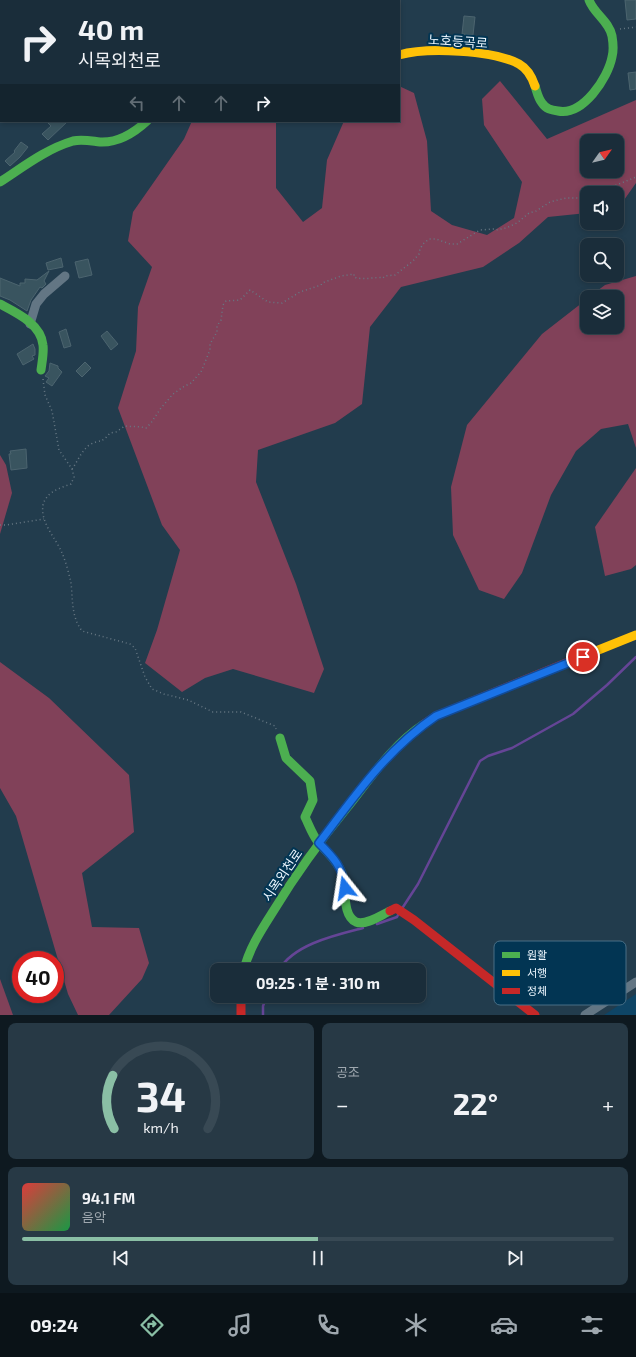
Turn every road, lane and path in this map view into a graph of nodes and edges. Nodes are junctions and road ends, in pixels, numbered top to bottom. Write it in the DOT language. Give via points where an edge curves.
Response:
graph roads {
  1 [pos="589,0"];
  2 [pos="636,27"];
  3 [pos="612,34"];
  4 [pos="400,56"];
  5 [pos="146,122"];
  6 [pos="636,177"];
  7 [pos="0,182"];
  8 [pos="614,186"];
  9 [pos="580,198"];
  10 [pos="65,276"];
  11 [pos="0,304"];
  12 [pos="30,324"];
  13 [pos="41,370"];
  14 [pos="72,469"];
  15 [pos="44,519"];
  16 [pos="0,525"];
  17 [pos="636,635"];
  18 [pos="280,738"];
  19 [pos="319,843"];
  20 [pos="246,963"];
  21 [pos="636,982"];
  22 [pos="494,983"];
  23 [pos="626,988"];
  24 [pos="241,1003"];
  25 [pos="522,1005"];
  26 [pos="600,1005"];
  27 [pos="241,1015"];
  28 [pos="535,1015"];
  29 [pos="585,1015"];
  1 -- 3 [label="street"];
  2 -- 3 [label="path" via="620,29"];
  3 -- 4 [label="street, 노호등곡로" via="612,59 598,89 591,97 569,110 550,110 542,104 527,70 505,58 450,51 411,52"];
  5 -- 7 [label="street" via="131,134 117,140 74,141 57,146"];
  6 -- 8 [label="path"];
  9 -- 14 [label="path" via="550,202 506,228 480,230 457,244 429,239 423,244 414,261 395,275 375,279 358,279 354,274 341,276 300,292 282,303 268,302 250,290 240,300 226,300 201,372 191,383 173,394 149,426 125,426 110,433 104,440 87,447"];
  10 -- 12 [label="street" via="36,304"];
  11 -- 12 [label="street"];
  12 -- 13 [label="street" via="39,332 43,344"];
  13 -- 14 [label="path" via="59,450"];
  14 -- 15 [label="path" via="74,477 71,484 57,488 46,498 43,504"];
  15 -- 16 [label="path"];
  15 -- 18 [label="path" via="63,554 71,583 72,608 77,624 82,630 130,644 135,648 152,689 188,700 213,712 242,712 275,726"];
  17 -- 19 [label="street, 시목외천로" via="426,722 386,758"];
  18 -- 19 [label="street" via="286,758 310,781 313,800 305,817"];
  19 -- 20 [label="street, 시목외천로" via="294,877 260,932"];
  19 -- 22 [label="street" via="334,858 340,869 344,879 347,911 351,918 360,923 365,922 396,908"];
  21 -- 23 [label="street"];
  24 -- 27 [label="street"];
  25 -- 28 [label="street"];
  26 -- 29 [label="street"];
}
